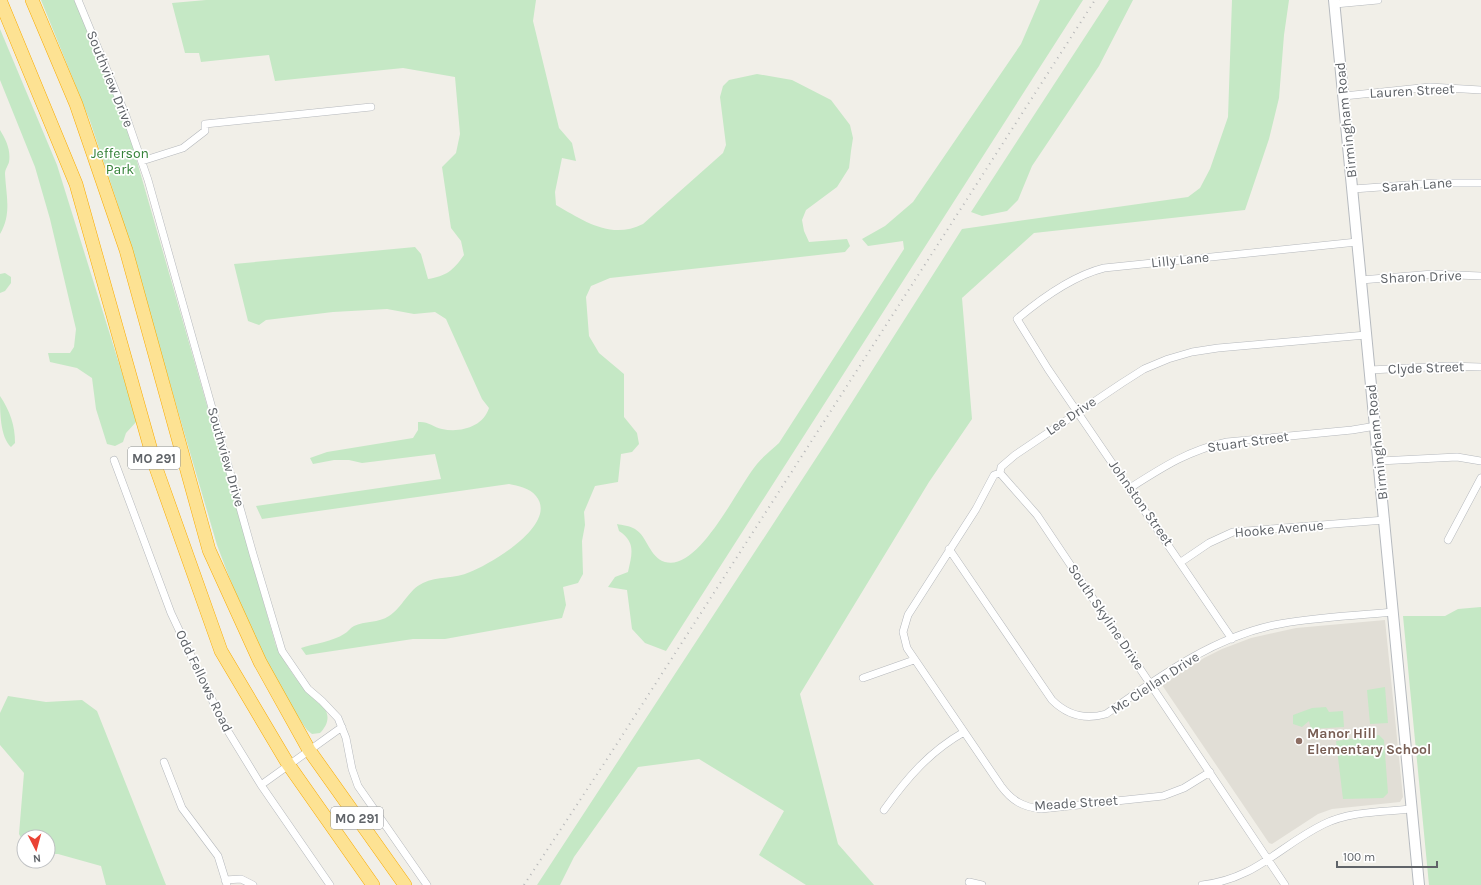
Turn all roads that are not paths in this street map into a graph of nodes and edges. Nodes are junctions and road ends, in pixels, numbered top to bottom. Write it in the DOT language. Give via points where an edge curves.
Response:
graph roads {
  1 [pos="0,0"];
  2 [pos="32,0"];
  3 [pos="78,0"];
  4 [pos="1378,0"];
  5 [pos="1334,2"];
  6 [pos="1481,90"];
  7 [pos="1344,96"];
  8 [pos="371,107"];
  9 [pos="142,161"];
  10 [pos="1481,184"];
  11 [pos="1353,189"];
  12 [pos="1357,242"];
  13 [pos="1481,276"];
  14 [pos="1361,280"];
  15 [pos="1017,319"];
  16 [pos="1366,335"];
  17 [pos="1481,367"];
  18 [pos="1370,370"];
  19 [pos="1078,412"];
  20 [pos="1376,426"];
  21 [pos="114,460"];
  22 [pos="1379,461"];
  23 [pos="1481,461"];
  24 [pos="1000,473"];
  25 [pos="1481,478"];
  26 [pos="1130,488"];
  27 [pos="1385,520"];
  28 [pos="1448,540"];
  29 [pos="949,549"];
  30 [pos="1181,562"];
  31 [pos="1392,612"];
  32 [pos="1232,639"];
  33 [pos="914,660"];
  34 [pos="863,678"];
  35 [pos="1151,683"];
  36 [pos="342,727"];
  37 [pos="964,732"];
  38 [pos="309,750"];
  39 [pos="164,762"];
  40 [pos="288,764"];
  41 [pos="1210,772"];
  42 [pos="261,785"];
  43 [pos="1411,809"];
  44 [pos="884,810"];
  45 [pos="1268,860"];
  46 [pos="226,882"];
  47 [pos="969,882"];
  48 [pos="253,885"];
  49 [pos="330,885"];
  50 [pos="373,885"];
  51 [pos="405,885"];
  52 [pos="427,885"];
  53 [pos="982,885"];
  54 [pos="1202,885"];
  55 [pos="1285,885"];
  56 [pos="1419,885"];
  1 -- 40 [label="highway, MO 291" via="76,184 156,468 221,651"];
  2 -- 38 [label="highway, MO 291" via="76,104 126,250 209,550 260,662"];
  3 -- 9 [label="street, Southview Drive"];
  4 -- 5 [label="street"];
  5 -- 7 [label="street, Birmingham Road"];
  6 -- 7 [label="street, Lauren Street" via="1430,87"];
  7 -- 11 [label="street, Birmingham Road"];
  8 -- 9 [label="street" via="205,124 205,131 183,148"];
  9 -- 36 [label="street, Southview Drive" via="282,651 308,689 333,711"];
  10 -- 11 [label="street, Sarah Lane" via="1435,183"];
  11 -- 12 [label="street, Birmingham Road"];
  12 -- 14 [label="street, Birmingham Road"];
  12 -- 15 [label="street, Lilly Lane" via="1104,268 1080,276"];
  13 -- 14 [label="street, Sharon Drive" via="1434,274"];
  14 -- 16 [label="street, Birmingham Road"];
  15 -- 19 [label="street, Johnston Street"];
  16 -- 18 [label="street, Birmingham Road"];
  16 -- 19 [label="street, Lee Drive" via="1192,352 1144,369"];
  17 -- 18 [label="street, Clyde Street"];
  18 -- 20 [label="street, Birmingham Road"];
  19 -- 24 [label="street, Lee Drive" via="1015,455 1001,467"];
  19 -- 26 [label="street, Johnston Street"];
  20 -- 22 [label="street, Birmingham Road"];
  20 -- 26 [label="street, Stuart Street" via="1210,446 1172,461"];
  21 -- 42 [label="street, Odd Fellows Road" via="171,613 223,723"];
  22 -- 23 [label="street" via="1457,457"];
  22 -- 27 [label="street, Birmingham Road"];
  24 -- 29 [label="street, Lee Drive" via="994,475 976,509"];
  24 -- 35 [label="street, South Skyline Drive" via="1037,515"];
  25 -- 28 [label="street"];
  26 -- 30 [label="street, Johnston Street"];
  27 -- 30 [label="street, Hooke Avenue" via="1233,532 1208,542"];
  27 -- 31 [label="street, Birmingham Road"];
  29 -- 33 [label="street, Lee Drive" via="904,623 904,640"];
  29 -- 35 [label="street, Mc Clellan Drive" via="1052,700 1065,711 1081,716 1098,717"];
  30 -- 32 [label="street, Johnston Street"];
  31 -- 32 [label="street, Mc Clellan Drive" via="1291,622"];
  31 -- 43 [label="street, Birmingham Road"];
  32 -- 35 [label="street, Mc Clellan Drive" via="1185,661"];
  33 -- 34 [label="street"];
  33 -- 37 [label="street, Meade Street"];
  35 -- 41 [label="street, South Skyline Drive"];
  36 -- 38 [label="street"];
  36 -- 52 [label="street, Southview Drive" via="358,786"];
  37 -- 41 [label="street, Meade Street" via="1007,794 1018,803 1032,808 1163,796 1184,788"];
  37 -- 44 [label="street" via="927,758 904,781"];
  38 -- 40 [label="street"];
  38 -- 51 [label="highway, MO 291"];
  39 -- 46 [label="street" via="182,808 218,856"];
  40 -- 42 [label="street"];
  40 -- 50 [label="highway, MO 291"];
  41 -- 45 [label="street, South Skyline Drive"];
  42 -- 49 [label="street, Odd Fellows Road"];
  43 -- 45 [label="street" via="1354,814 1334,820 1315,829"];
  43 -- 56 [label="street, Birmingham Road"];
  45 -- 54 [label="street" via="1240,876 1215,884"];
  45 -- 55 [label="street, South Skyline Drive"];
  46 -- 48 [label="street" via="241,879"];
  47 -- 53 [label="street"];
}
